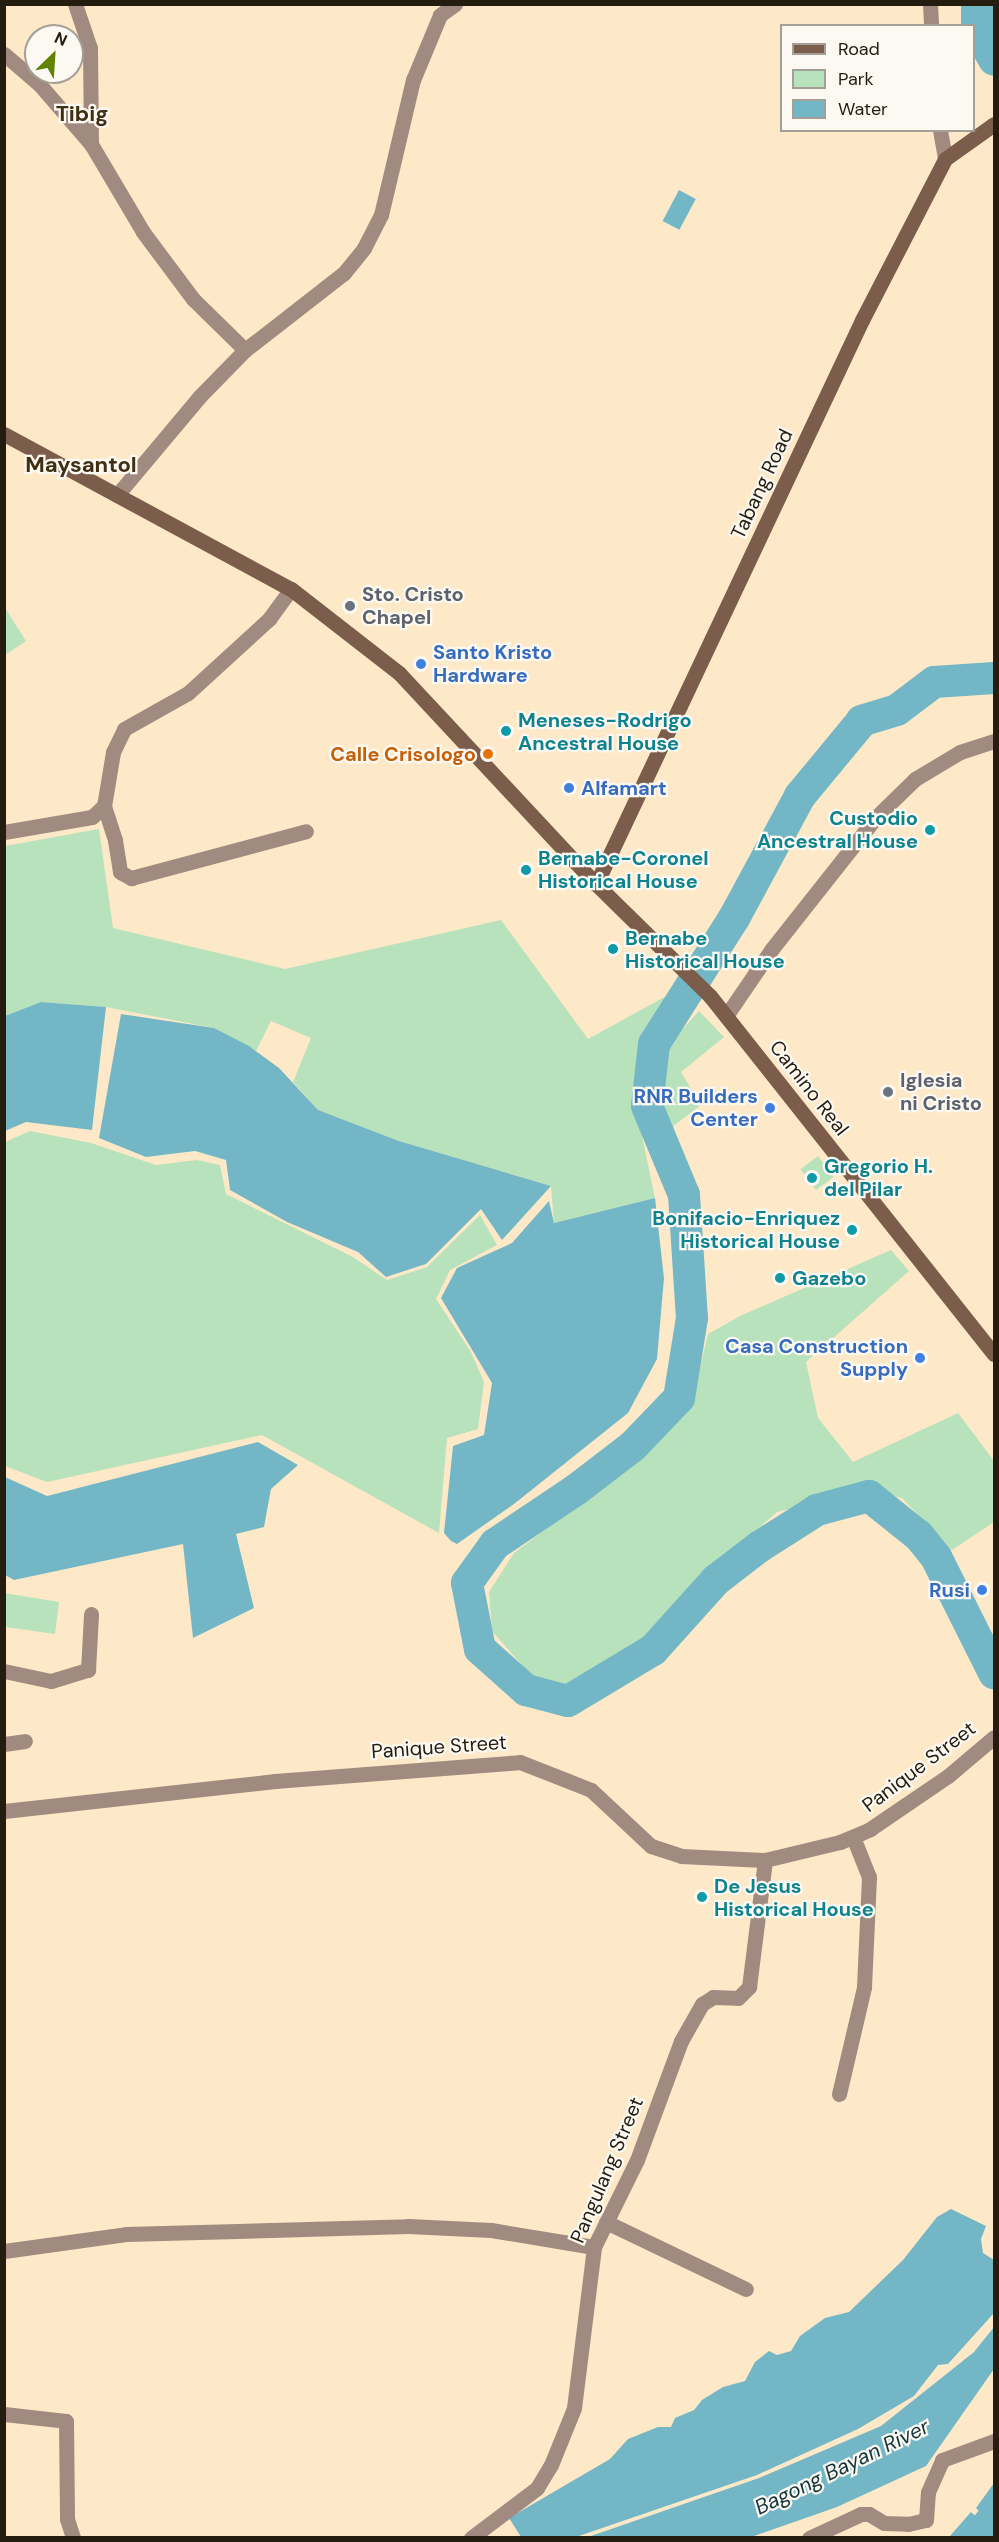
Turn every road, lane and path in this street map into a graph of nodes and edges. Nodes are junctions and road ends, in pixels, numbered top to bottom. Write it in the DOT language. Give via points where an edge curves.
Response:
graph roads {
  1 [pos="75,4"];
  2 [pos="455,4"];
  3 [pos="930,4"];
  4 [pos="931,24"];
  5 [pos="4,54"];
  6 [pos="994,124"];
  7 [pos="939,132"];
  8 [pos="91,144"];
  9 [pos="945,159"];
  10 [pos="245,350"];
  11 [pos="4,434"];
  12 [pos="117,495"];
  13 [pos="291,589"];
  14 [pos="994,741"];
  15 [pos="104,806"];
  16 [pos="306,831"];
  17 [pos="4,832"];
  18 [pos="596,884"];
  19 [pos="726,1017"];
  20 [pos="994,1354"];
  21 [pos="91,1614"];
  22 [pos="4,1671"];
  23 [pos="994,1737"];
  24 [pos="25,1741"];
  25 [pos="4,1744"];
  26 [pos="4,1811"];
  27 [pos="853,1837"];
  28 [pos="765,1860"];
  29 [pos="839,2094"];
  30 [pos="606,2222"];
  31 [pos="594,2247"];
  32 [pos="4,2251"];
  33 [pos="746,2289"];
  34 [pos="4,2414"];
  35 [pos="994,2441"];
  36 [pos="73,2538"];
  37 [pos="471,2538"];
  38 [pos="809,2538"];
  1 -- 8 [label="street" via="90,48"];
  2 -- 10 [label="street" via="440,15 413,80 381,215 364,248 344,273"];
  3 -- 4 [label="street"];
  5 -- 8 [label="street" via="40,85"];
  6 -- 9 [label="main road, Tabang Road"];
  7 -- 9 [label="street"];
  8 -- 10 [label="street" via="143,232 185,289"];
  9 -- 18 [label="main road, Tabang Road" via="862,320"];
  10 -- 12 [label="street" via="200,396"];
  11 -- 12 [label="main road, Camino Real"];
  12 -- 13 [label="main road, Camino Real"];
  13 -- 15 [label="street" via="269,619 188,693 124,729 112,752"];
  13 -- 18 [label="main road, Camino Real" via="399,673"];
  14 -- 19 [label="street" via="960,752 915,778 876,817 771,950"];
  15 -- 16 [label="street" via="116,840 120,872 131,878"];
  15 -- 17 [label="street" via="86,818"];
  18 -- 19 [label="main road, Camino Real" via="678,961"];
  19 -- 20 [label="main road, Camino Real"];
  21 -- 22 [label="street" via="88,1670 51,1681"];
  23 -- 27 [label="street, Panique Street" via="948,1776"];
  24 -- 25 [label="street"];
  26 -- 28 [label="street, Panique Street" via="275,1781 520,1762 591,1790 651,1846 681,1856"];
  27 -- 28 [label="street, Panique Street"];
  27 -- 29 [label="street" via="869,1877 864,1987"];
  28 -- 30 [label="street, Pangulang Street" via="749,1987 738,1998 714,1997 702,2004 681,2041 637,2160"];
  30 -- 31 [label="street, Pangulang Street"];
  30 -- 33 [label="street"];
  31 -- 32 [label="street" via="491,2230 408,2226 126,2234"];
  31 -- 37 [label="street, Pangulang Street" via="574,2408 551,2465 537,2488"];
  34 -- 36 [label="street" via="66,2421 67,2519"];
  35 -- 38 [label="street" via="942,2460 928,2492 926,2520 884,2523 861,2514"];
}
